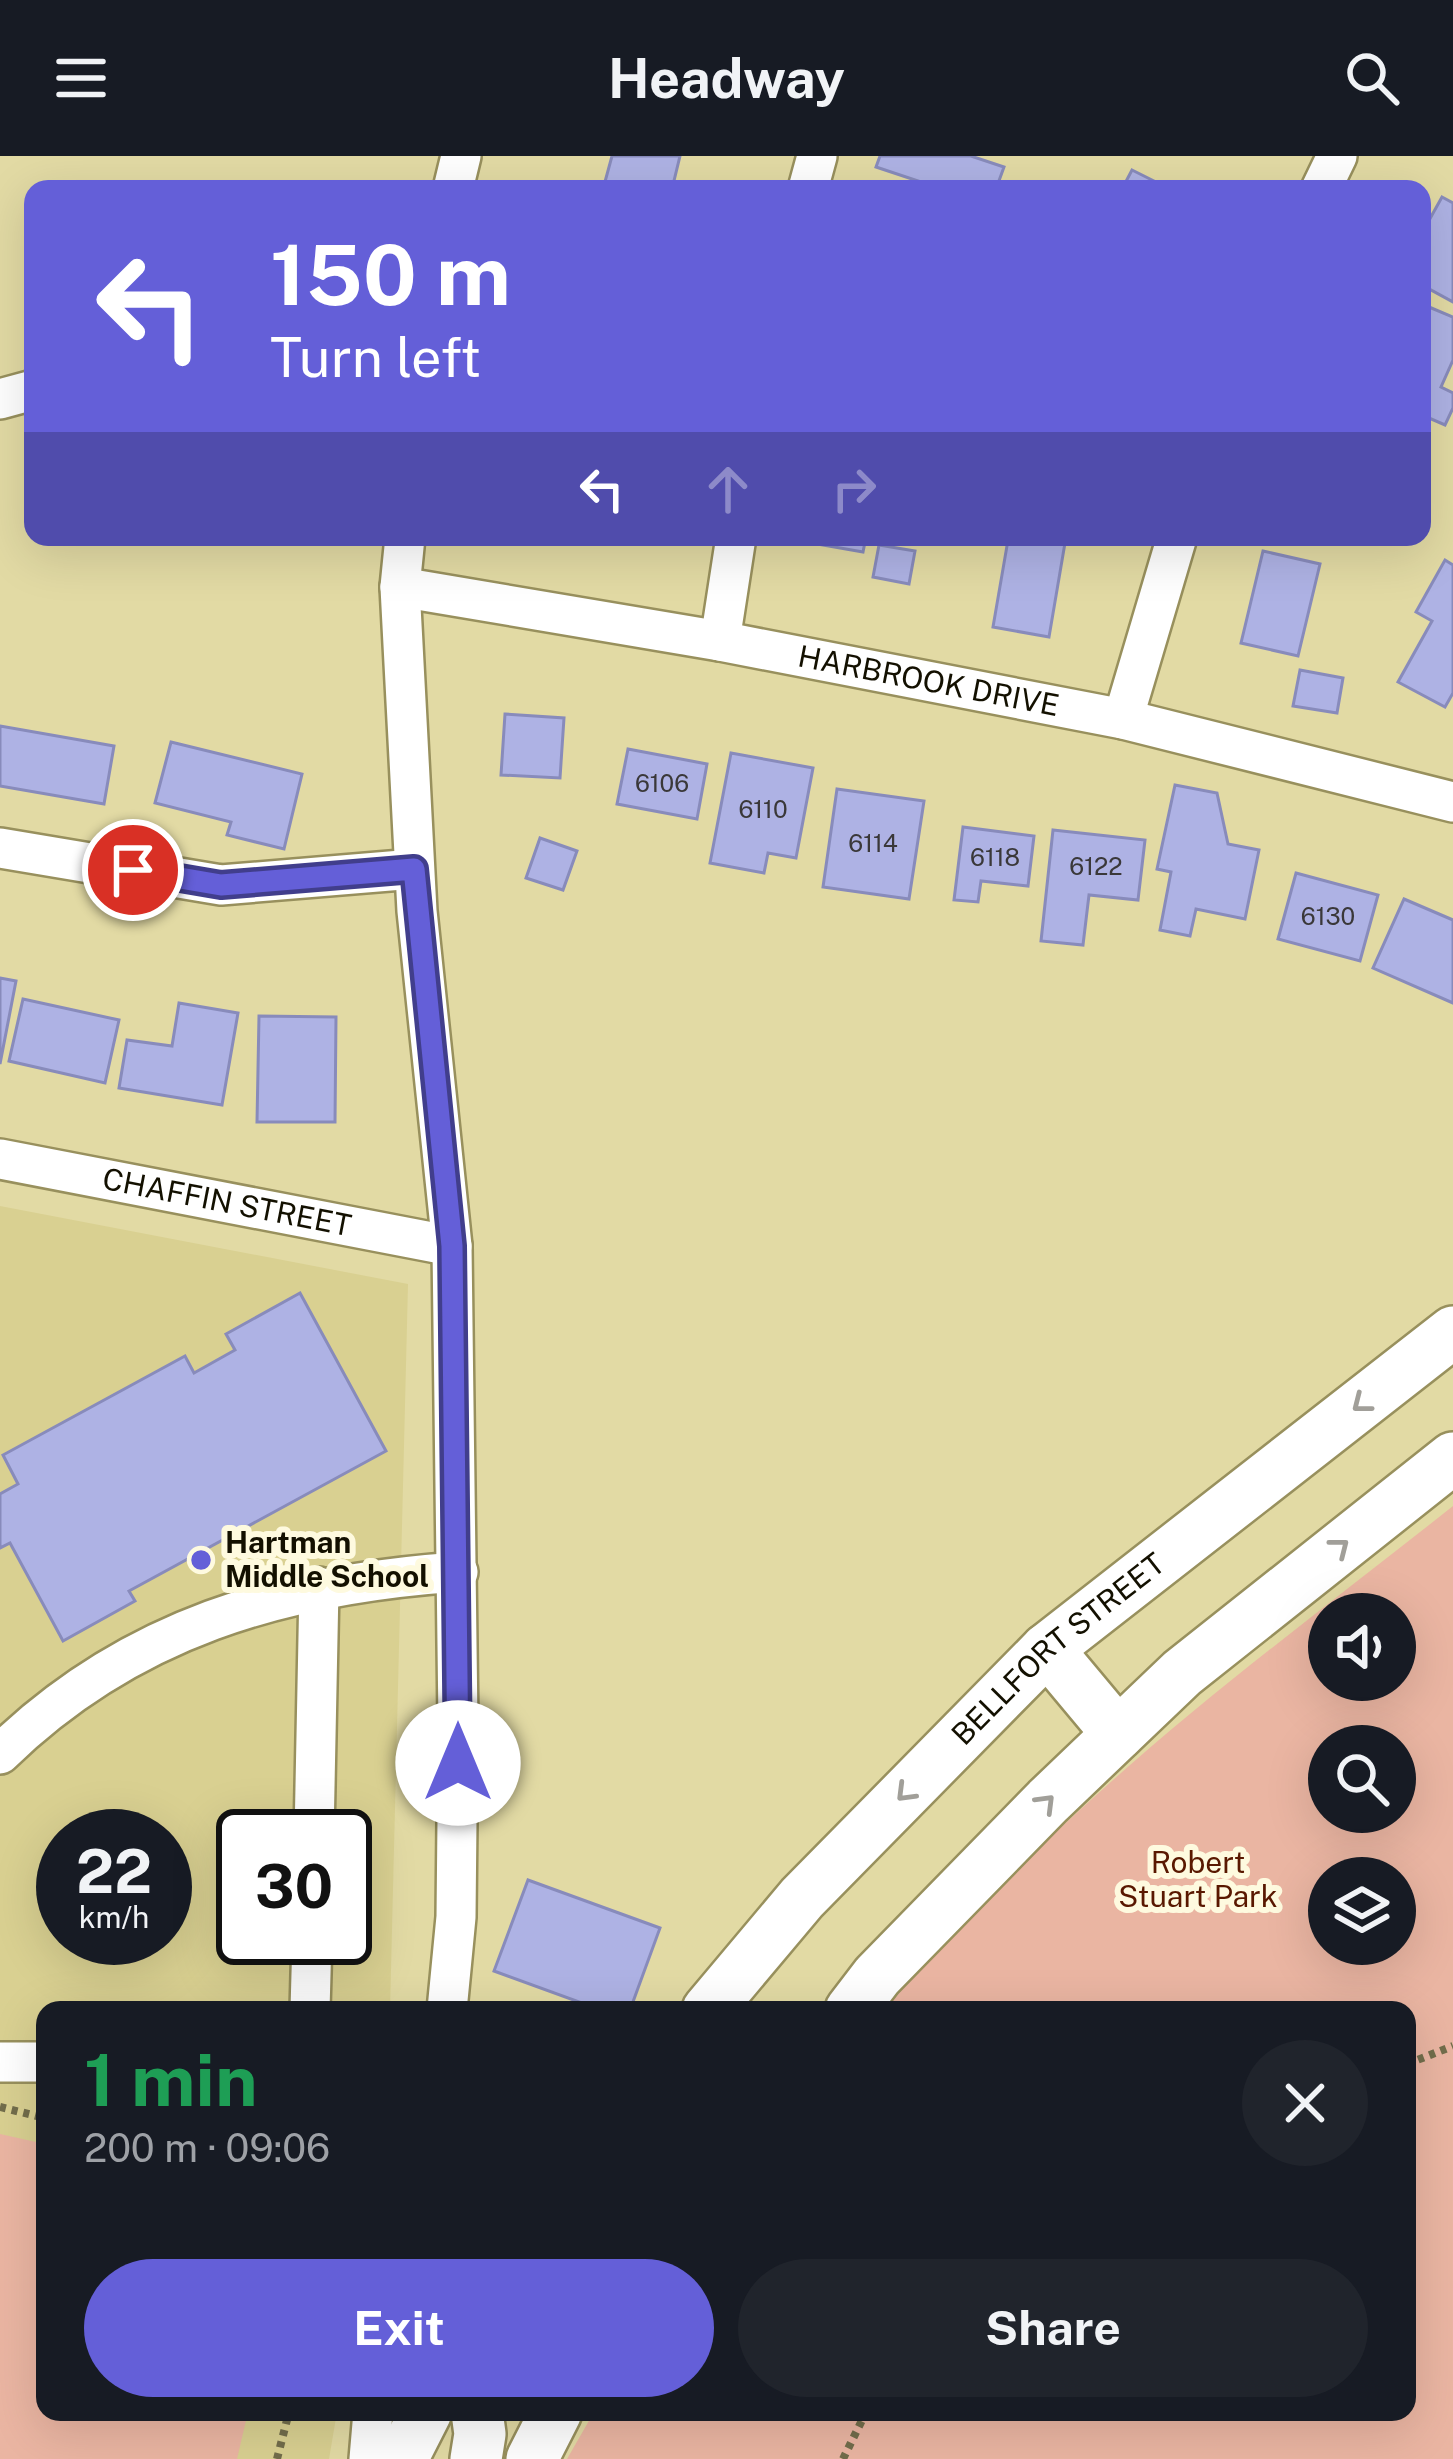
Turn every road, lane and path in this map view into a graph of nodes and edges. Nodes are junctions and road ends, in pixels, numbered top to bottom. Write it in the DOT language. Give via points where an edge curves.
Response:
graph roads {
  1 [pos="404,546"];
  2 [pos="735,546"];
  3 [pos="1174,546"];
  4 [pos="400,587"];
  5 [pos="720,640"];
  6 [pos="1123,718"];
  7 [pos="1453,802"];
  8 [pos="0,848"];
  9 [pos="414,869"];
  10 [pos="0,1159"];
  11 [pos="452,1246"];
  12 [pos="1453,1333"];
  13 [pos="1453,1458"];
  14 [pos="458,1572"];
  15 [pos="319,1587"];
  16 [pos="1047,1649"];
  17 [pos="1118,1734"];
  18 [pos="0,1754"];
  19 [pos="315,1809"];
  20 [pos="311,1965"];
  21 [pos="310,2001"];
  22 [pos="448,2001"];
  23 [pos="716,2001"];
  24 [pos="857,2001"];
  25 [pos="1453,2046"];
  26 [pos="1416,2060"];
  27 [pos="0,2062"];
  28 [pos="36,2062"];
  29 [pos="0,2107"];
  30 [pos="36,2116"];
  31 [pos="287,2421"];
  32 [pos="372,2421"];
  33 [pos="421,2421"];
  34 [pos="478,2421"];
  35 [pos="551,2421"];
  36 [pos="862,2421"];
  37 [pos="278,2459"];
  38 [pos="369,2459"];
  39 [pos="402,2459"];
  40 [pos="476,2459"];
  41 [pos="532,2459"];
  42 [pos="843,2459"];
  1 -- 4 [label="street"];
  2 -- 5 [label="street"];
  3 -- 6 [label="street"];
  4 -- 5 [label="street, HARBROOK DRIVE"];
  4 -- 9 [label="street"];
  5 -- 6 [label="street, HARBROOK DRIVE"];
  6 -- 7 [label="street, HARBROOK DRIVE"];
  8 -- 9 [label="street" via="221,885"];
  9 -- 11 [label="street"];
  10 -- 11 [label="street, CHAFFIN STREET"];
  11 -- 14 [label="street"];
  12 -- 16 [label="main road, BELLFORT STREET, one-way"];
  17 -- 13 [label="main road, one-way" via="1182,1673"];
  14 -- 15 [label="street"];
  14 -- 22 [label="street" via="456,1918"];
  15 -- 18 [label="street" via="136,1653"];
  15 -- 19 [label="street"];
  16 -- 17 [label="main road"];
  16 -- 23 [label="main road, BELLFORT STREET, one-way" via="802,1898"];
  24 -- 17 [label="main road, one-way"];
  20 -- 21 [label="street"];
  25 -- 26 [label="path"];
  27 -- 28 [label="street"];
  29 -- 30 [label="path"];
  31 -- 37 [label="path"];
  32 -- 38 [label="street"];
  33 -- 39 [label="main road"];
  34 -- 40 [label="main road"];
  35 -- 41 [label="main road"];
  36 -- 42 [label="path"];
}
